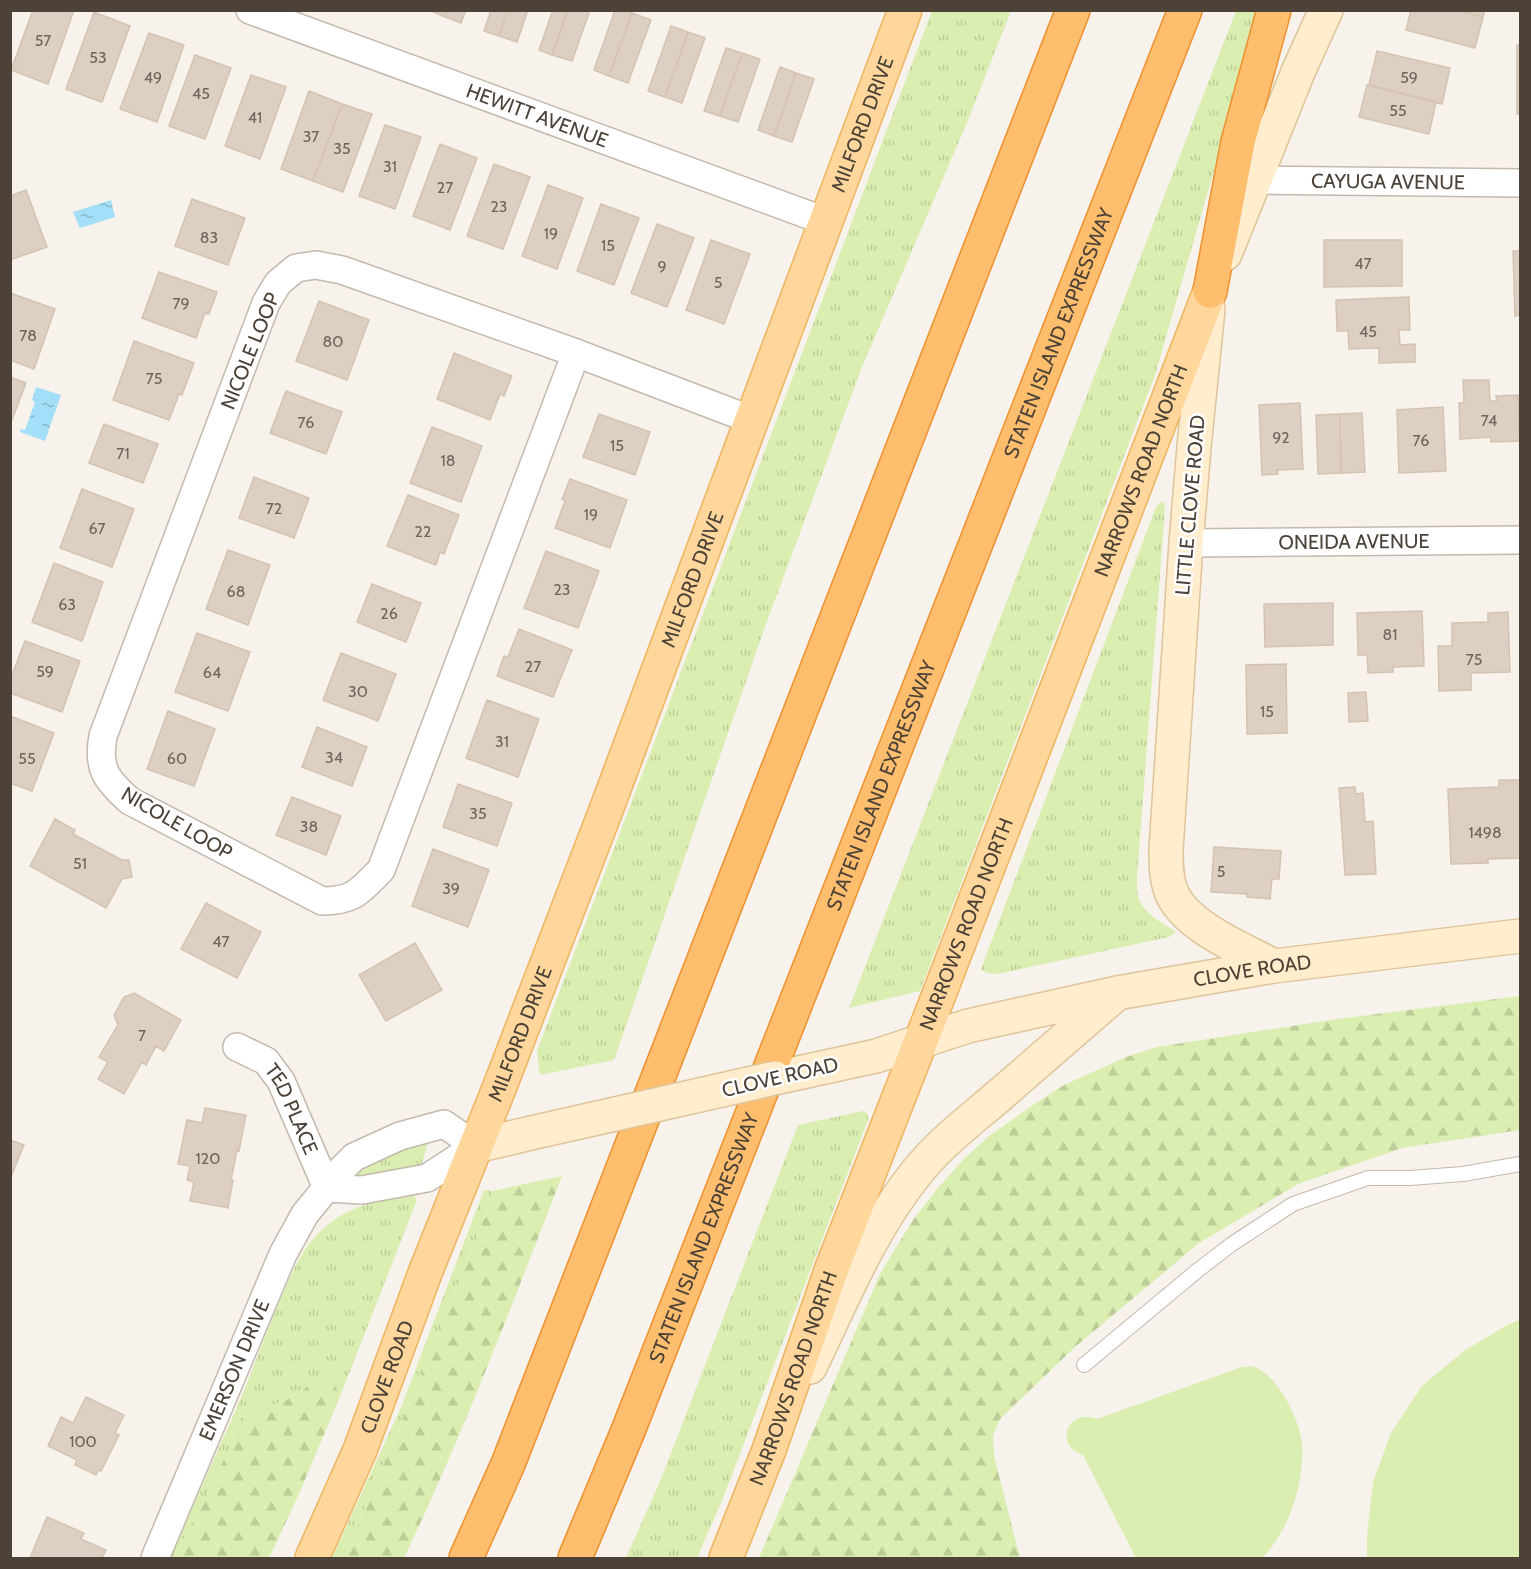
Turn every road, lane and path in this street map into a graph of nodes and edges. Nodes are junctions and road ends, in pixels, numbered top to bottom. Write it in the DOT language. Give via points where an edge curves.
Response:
graph roads {
  1 [pos="250,10"];
  2 [pos="905,10"];
  3 [pos="1073,10"];
  4 [pos="1185,10"];
  5 [pos="1274,10"];
  6 [pos="1326,10"];
  7 [pos="1254,180"];
  8 [pos="1521,183"];
  9 [pos="825,221"];
  10 [pos="1210,291"];
  11 [pos="576,353"];
  12 [pos="752,420"];
  13 [pos="1521,540"];
  14 [pos="1186,543"];
  15 [pos="1521,936"];
  16 [pos="1274,966"];
  17 [pos="1117,993"];
  18 [pos="921,1041"];
  19 [pos="237,1047"];
  20 [pos="476,1146"];
  21 [pos="1521,1164"];
  22 [pos="327,1188"];
  23 [pos="1084,1365"];
  24 [pos="769,1450"];
  25 [pos="155,1558"];
  26 [pos="312,1558"];
  27 [pos="466,1558"];
  28 [pos="575,1558"];
  29 [pos="726,1558"];
  1 -- 9 [label="street, HEWITT AVENUE"];
  2 -- 9 [label="main road, MILFORD DRIVE"];
  3 -- 27 [label="highway" via="508,1464"];
  4 -- 28 [label="highway, STATEN ISLAND EXPRESSWAY"];
  5 -- 10 [label="highway" via="1238,142"];
  6 -- 7 [label="main road, LITTLE CLOVE ROAD"];
  7 -- 8 [label="street, CAYUGA AVENUE"];
  7 -- 10 [label="main road, LITTLE CLOVE ROAD"];
  9 -- 12 [label="main road, MILFORD DRIVE"];
  10 -- 14 [label="main road, LITTLE CLOVE ROAD"];
  10 -- 18 [label="main road, NARROWS ROAD NORTH"];
  11 -- 11 [label="street, NICOLE LOOP" via="381,870 360,891 340,901 322,901 130,801 114,787 102,765 103,736 266,303 278,283 296,268 316,265 342,270"];
  11 -- 12 [label="street, NICOLE LOOP"];
  12 -- 20 [label="main road, MILFORD DRIVE"];
  13 -- 14 [label="street, ONEIDA AVENUE"];
  14 -- 16 [label="main road, LITTLE CLOVE ROAD" via="1167,878 1174,898 1188,915 1215,935"];
  15 -- 16 [label="main road, CLOVE ROAD"];
  16 -- 17 [label="main road, CLOVE ROAD"];
  17 -- 18 [label="main road, CLOVE ROAD" via="968,1026"];
  17 -- 24 [label="main road" via="975,1115 912,1179 865,1254"];
  18 -- 20 [label="main road, CLOVE ROAD, bridge" via="876,1056"];
  18 -- 24 [label="main road, NARROWS ROAD NORTH" via="832,1268"];
  19 -- 22 [label="street, TED PLACE" via="266,1061 281,1081"];
  20 -- 22 [label="street" via="427,1178 362,1190"];
  20 -- 22 [label="street, EMERSON DRIVE" via="444,1124 400,1136 354,1157"];
  20 -- 26 [label="main road, CLOVE ROAD" via="360,1450"];
  21 -- 23 [label="lane" via="1463,1174 1368,1178 1293,1204 1198,1270"];
  22 -- 25 [label="street, EMERSON DRIVE" via="305,1214 283,1254"];
  24 -- 29 [label="main road, NARROWS ROAD NORTH"];
}
